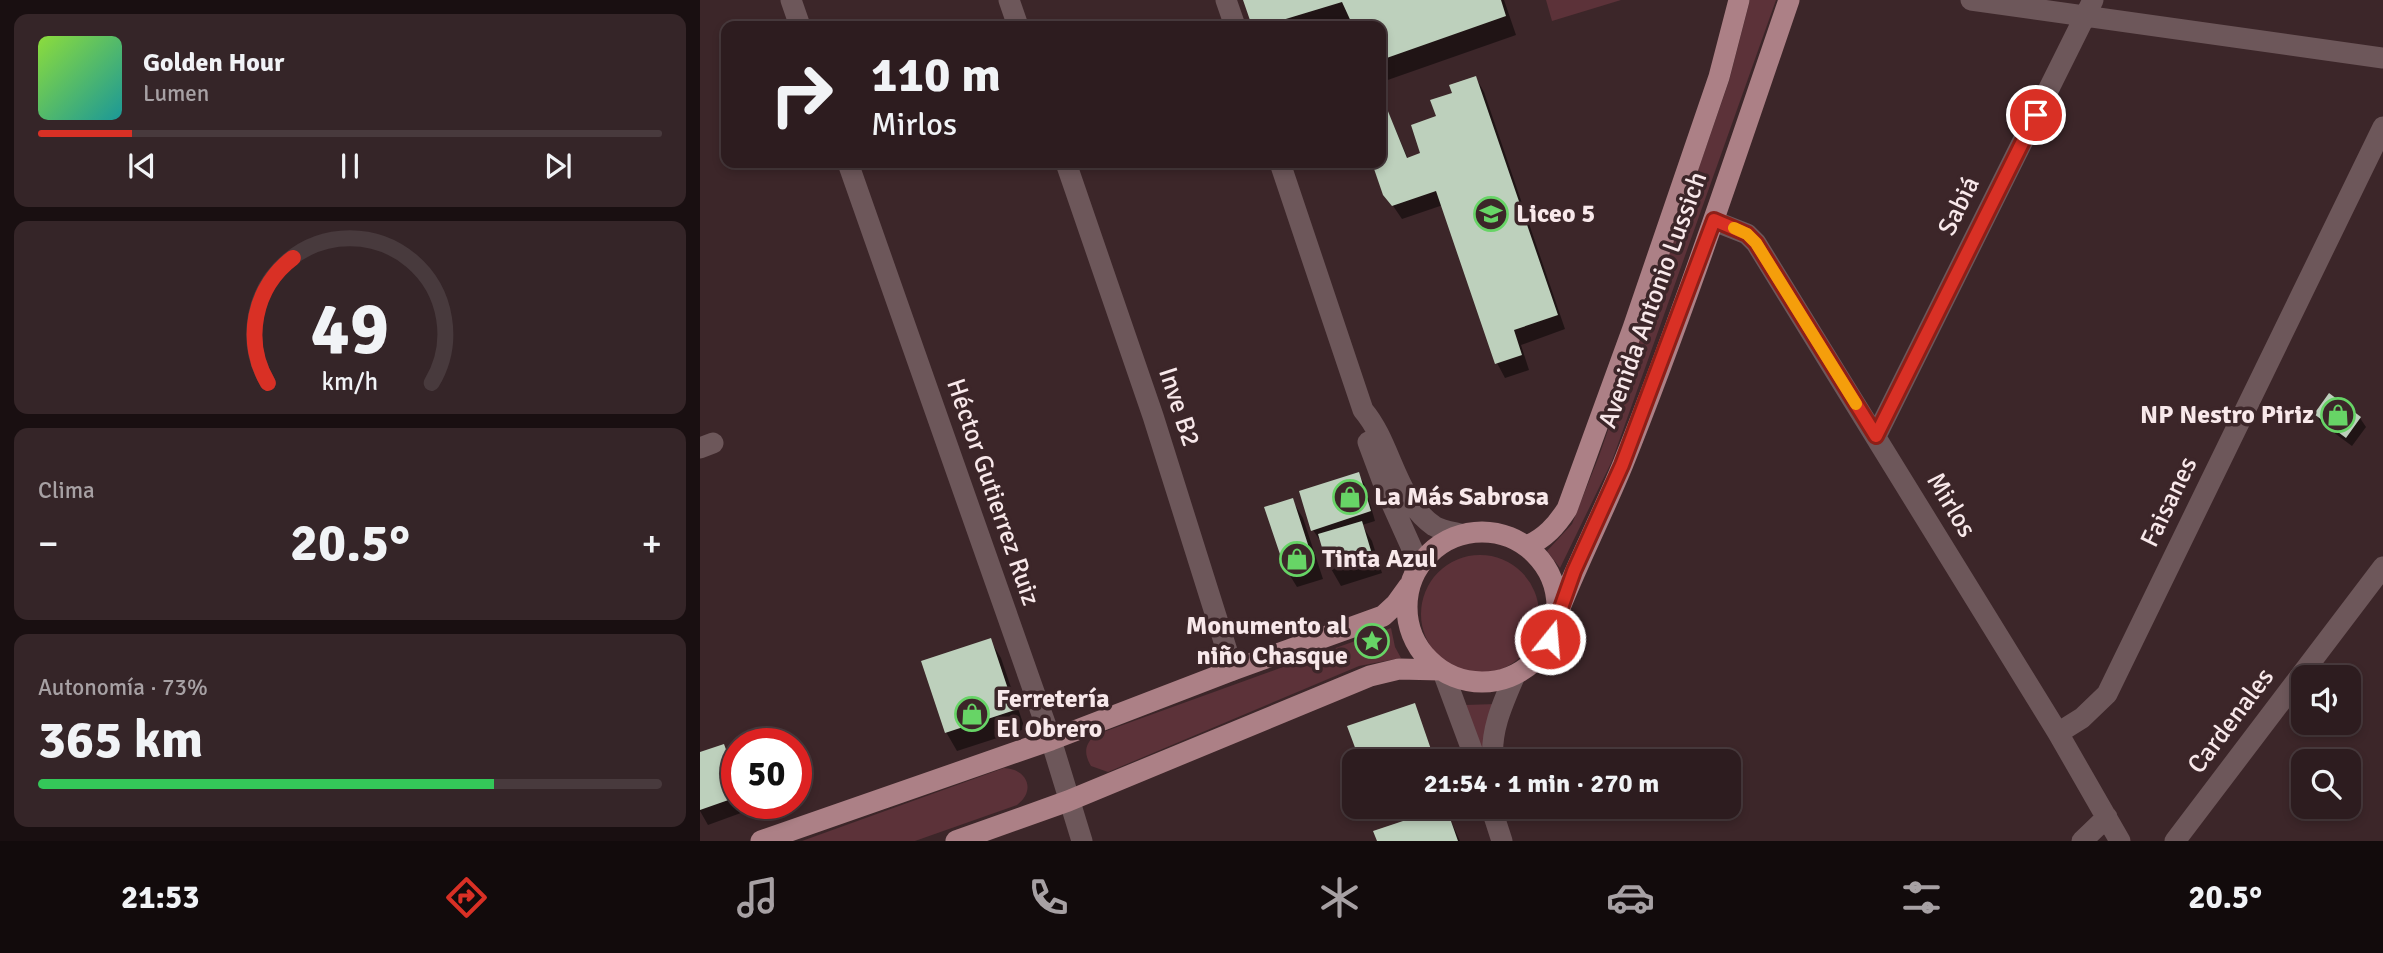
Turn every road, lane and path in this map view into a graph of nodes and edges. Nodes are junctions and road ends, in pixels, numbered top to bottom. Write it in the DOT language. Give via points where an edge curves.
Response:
graph roads {
  1 [pos="791,0"];
  2 [pos="1009,0"];
  3 [pos="1226,0"];
  4 [pos="1739,0"];
  5 [pos="1789,0"];
  6 [pos="1971,0"];
  7 [pos="2089,8"];
  8 [pos="798,21"];
  9 [pos="1016,21"];
  10 [pos="1233,21"];
  11 [pos="2383,58"];
  12 [pos="2383,127"];
  13 [pos="850,168"];
  14 [pos="1068,168"];
  15 [pos="1282,168"];
  16 [pos="1714,220"];
  17 [pos="1363,410"];
  18 [pos="1876,436"];
  19 [pos="1460,534"];
  20 [pos="1527,546"];
  21 [pos="2383,567"];
  22 [pos="1412,579"];
  23 [pos="1557,615"];
  24 [pos="1233,670"];
  25 [pos="1442,671"];
  26 [pos="1516,675"];
  27 [pos="2058,733"];
  28 [pos="1051,740"];
  29 [pos="1471,749"];
  30 [pos="1493,749"];
  31 [pos="1068,801"];
  32 [pos="2107,817"];
  33 [pos="1495,819"];
  34 [pos="1507,819"];
  35 [pos="761,841"];
  36 [pos="956,841"];
  37 [pos="1082,841"];
  38 [pos="1503,841"];
  39 [pos="1513,841"];
  40 [pos="2082,841"];
  41 [pos="2120,841"];
  42 [pos="2175,841"];
  1 -- 8 [label="street"];
  2 -- 9 [label="street"];
  3 -- 10 [label="street"];
  4 -- 20 [label="main road, Avenida Antonio Lussich" via="1714,90 1567,509 1556,526"];
  5 -- 16 [label="main road, Avenida Antonio Lussich"];
  6 -- 7 [label="street"];
  7 -- 11 [label="street"];
  7 -- 18 [label="street, Sabiá"];
  12 -- 27 [label="street, Faisanes" via="2107,694"];
  13 -- 28 [label="street, Héctor Gutierrez Ruiz"];
  14 -- 24 [label="street, Inve B2"];
  15 -- 17 [label="street"];
  16 -- 18 [label="street, Mirlos" via="1747,234 1756,243"];
  16 -- 23 [label="main road, Avenida Antonio Lussich" via="1622,465"];
  17 -- 19 [label="street" via="1420,513 1436,527"];
  17 -- 22 [label="street" via="1362,424 1413,551"];
  18 -- 27 [label="street, Mirlos"];
  19 -- 20 [label="main road" via="1506,535"];
  19 -- 22 [label="main road" via="1426,555"];
  20 -- 23 [label="main road" via="1545,565 1555,589"];
  21 -- 42 [label="street, Cardenales"];
  22 -- 24 [label="main road" via="1383,616"];
  22 -- 25 [label="main road" via="1408,624 1424,656"];
  23 -- 26 [label="main road" via="1543,650"];
  24 -- 28 [label="main road"];
  25 -- 26 [label="main road" via="1473,682"];
  25 -- 29 [label="street"];
  25 -- 31 [label="main road" via="1399,669 1370,676"];
  26 -- 30 [label="street" via="1502,704"];
  27 -- 32 [label="street, Mirlos"];
  28 -- 31 [label="street, Héctor Gutierrez Ruiz"];
  28 -- 35 [label="main road"];
  31 -- 36 [label="main road"];
  31 -- 37 [label="street, Héctor Gutierrez Ruiz"];
  32 -- 40 [label="street"];
  32 -- 41 [label="street, Mirlos"];
  33 -- 38 [label="street"];
  34 -- 39 [label="street"];
}
